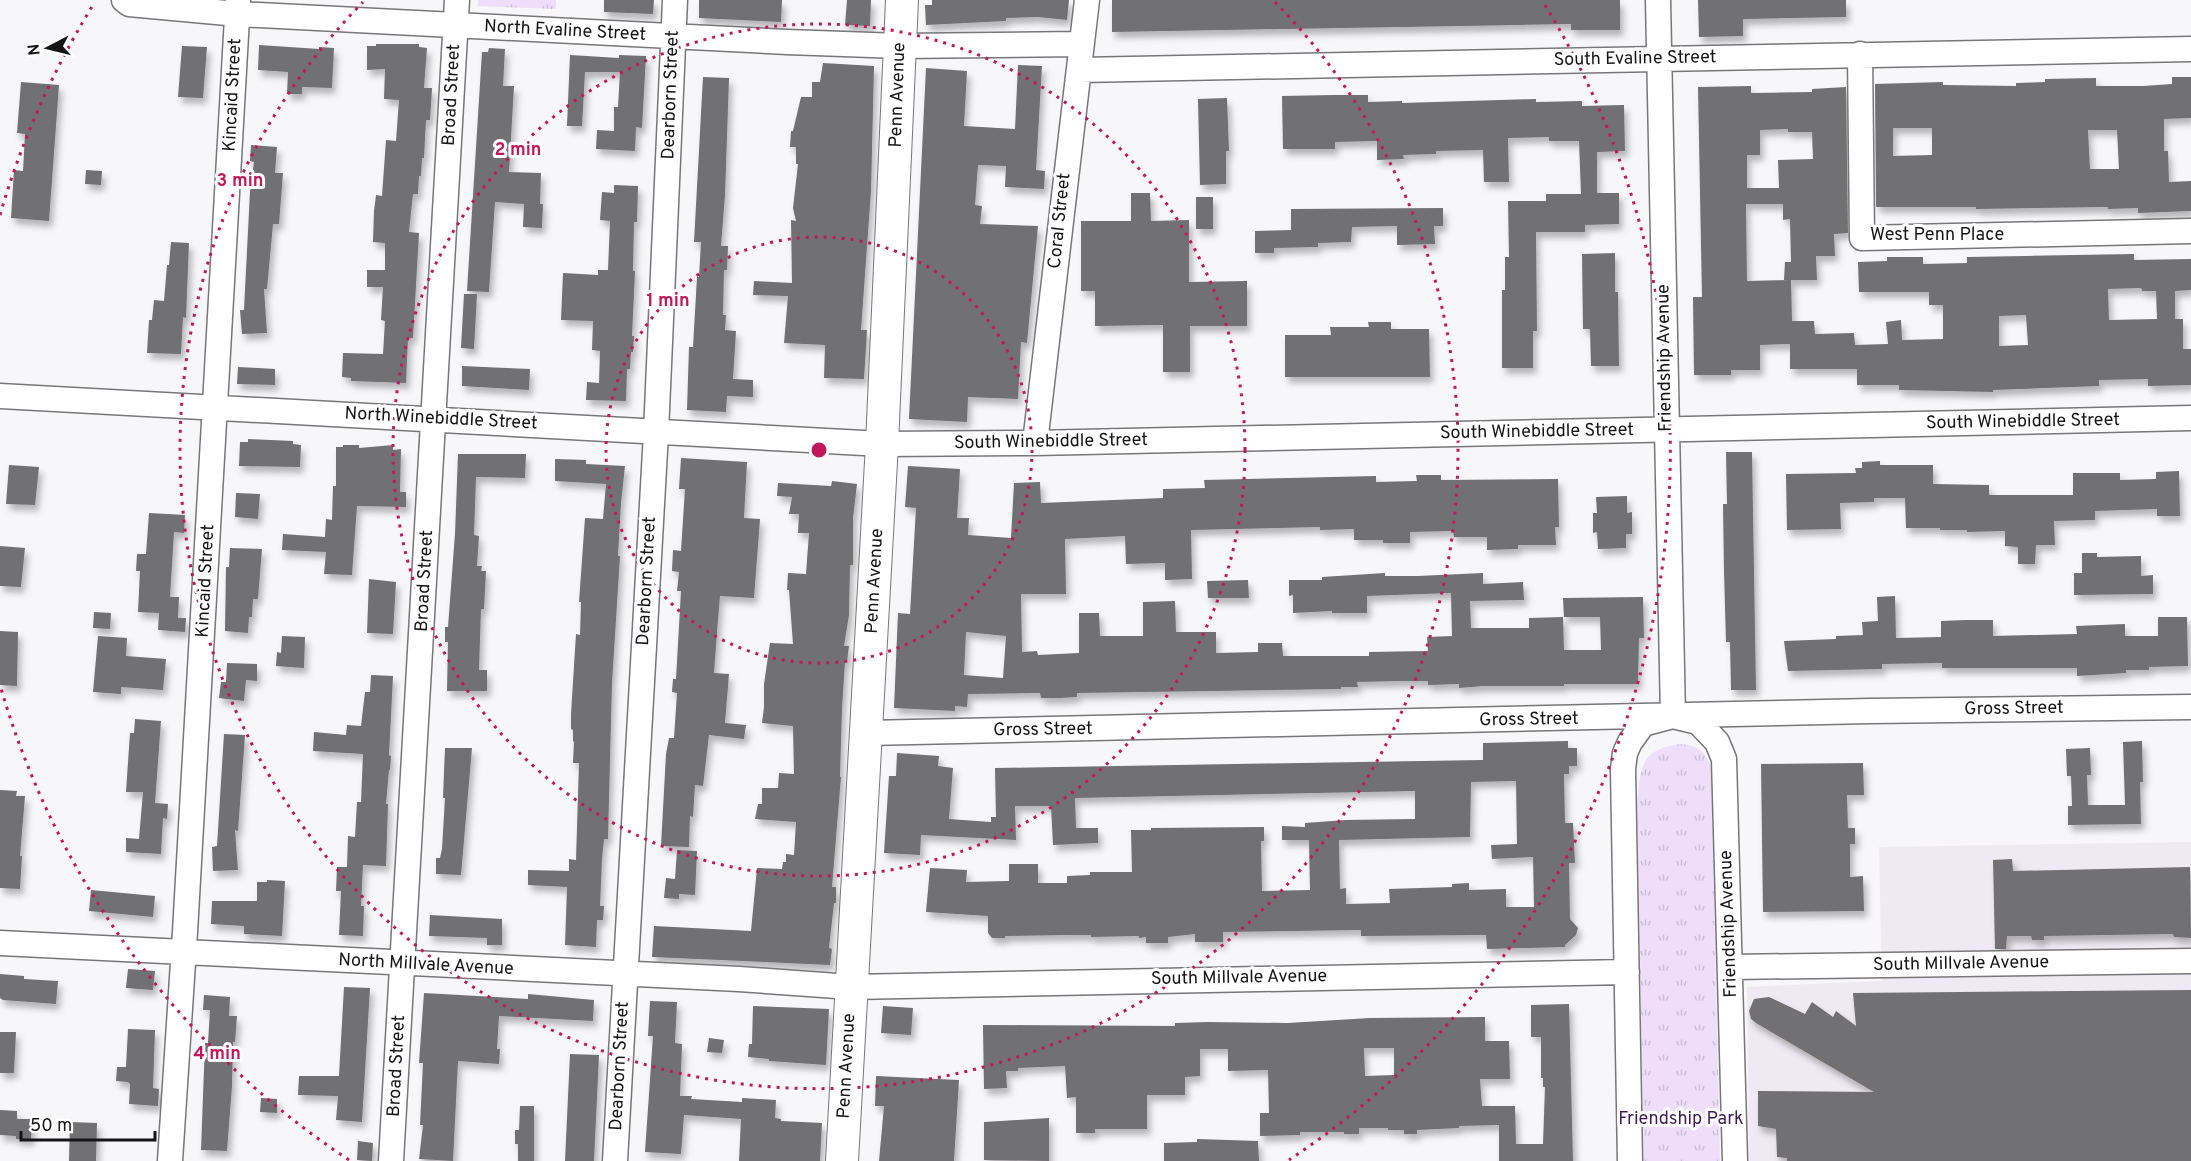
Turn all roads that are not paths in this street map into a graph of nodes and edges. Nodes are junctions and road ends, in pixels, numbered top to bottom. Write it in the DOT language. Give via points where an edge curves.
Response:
graph roads {
  1 [pos="124,0"];
  2 [pos="458,0"];
  3 [pos="675,0"];
  4 [pos="902,0"];
  5 [pos="1087,0"];
  6 [pos="1658,0"];
  7 [pos="238,7"];
  8 [pos="456,26"];
  9 [pos="673,37"];
  10 [pos="1080,44"];
  11 [pos="900,46"];
  12 [pos="2191,49"];
  13 [pos="1860,54"];
  14 [pos="1659,58"];
  15 [pos="1079,70"];
  16 [pos="2191,231"];
  17 [pos="0,396"];
  18 [pos="216,407"];
  19 [pos="2191,418"];
  20 [pos="434,419"];
  21 [pos="1667,429"];
  22 [pos="656,433"];
  23 [pos="1035,443"];
  24 [pos="882,444"];
  25 [pos="2191,707"];
  26 [pos="1673,716"];
  27 [pos="866,733"];
  28 [pos="0,943"];
  29 [pos="184,953"];
  30 [pos="2191,961"];
  31 [pos="403,964"];
  32 [pos="1731,967"];
  33 [pos="1627,972"];
  34 [pos="624,974"];
  35 [pos="851,987"];
  36 [pos="170,1161"];
  37 [pos="392,1161"];
  38 [pos="615,1161"];
  39 [pos="842,1161"];
  40 [pos="1630,1161"];
  41 [pos="1735,1161"];
  1 -- 7 [label="street, North Evaline Street" via="129,4"];
  2 -- 8 [label="street, Broad Street"];
  3 -- 9 [label="street, Dearborn Street"];
  4 -- 11 [label="main road, Penn Avenue"];
  5 -- 10 [label="street, Coral Street"];
  6 -- 14 [label="street, Friendship Avenue"];
  7 -- 8 [label="street, North Evaline Street"];
  7 -- 18 [label="street, Kincaid Street"];
  8 -- 9 [label="street, North Evaline Street"];
  8 -- 20 [label="street, Broad Street"];
  9 -- 11 [label="street, North Evaline Street"];
  9 -- 22 [label="street, Dearborn Street"];
  10 -- 11 [label="street"];
  10 -- 15 [label="street, Coral Street"];
  11 -- 24 [label="main road, Penn Avenue"];
  12 -- 13 [label="street, South Evaline Street"];
  13 -- 14 [label="street, South Evaline Street"];
  13 -- 16 [label="street, West Penn Place" via="1862,238"];
  14 -- 15 [label="street, South Evaline Street"];
  14 -- 21 [label="street, Friendship Avenue"];
  15 -- 23 [label="street, Coral Street"];
  17 -- 18 [label="street, North Winebiddle Street"];
  18 -- 20 [label="street, North Winebiddle Street"];
  18 -- 29 [label="street, Kincaid Street"];
  19 -- 21 [label="street, South Winebiddle Street"];
  20 -- 22 [label="street, North Winebiddle Street"];
  20 -- 31 [label="street, Broad Street"];
  21 -- 23 [label="street, South Winebiddle Street"];
  21 -- 26 [label="street, Friendship Avenue"];
  22 -- 24 [label="street, North Winebiddle Street"];
  22 -- 34 [label="street, Dearborn Street"];
  23 -- 24 [label="street, South Winebiddle Street"];
  24 -- 27 [label="main road, Penn Avenue"];
  25 -- 26 [label="street, Gross Street"];
  26 -- 27 [label="street, Gross Street"];
  26 -- 32 [label="street, Friendship Avenue" via="1698,722 1717,742 1724,759"];
  26 -- 33 [label="street" via="1643,724 1632,736 1625,753"];
  27 -- 35 [label="main road, Penn Avenue"];
  28 -- 29 [label="street, North Millvale Avenue"];
  29 -- 31 [label="street, North Millvale Avenue"];
  29 -- 36 [label="street, Kincaid Street"];
  30 -- 32 [label="street, South Millvale Avenue"];
  31 -- 34 [label="street, North Millvale Avenue"];
  31 -- 37 [label="street, Broad Street"];
  32 -- 41 [label="street, Friendship Avenue"];
  33 -- 35 [label="street, South Millvale Avenue"];
  33 -- 40 [label="street"];
  34 -- 35 [label="street, North Millvale Avenue"];
  34 -- 38 [label="street, Dearborn Street"];
  35 -- 39 [label="main road, Penn Avenue"];
}
